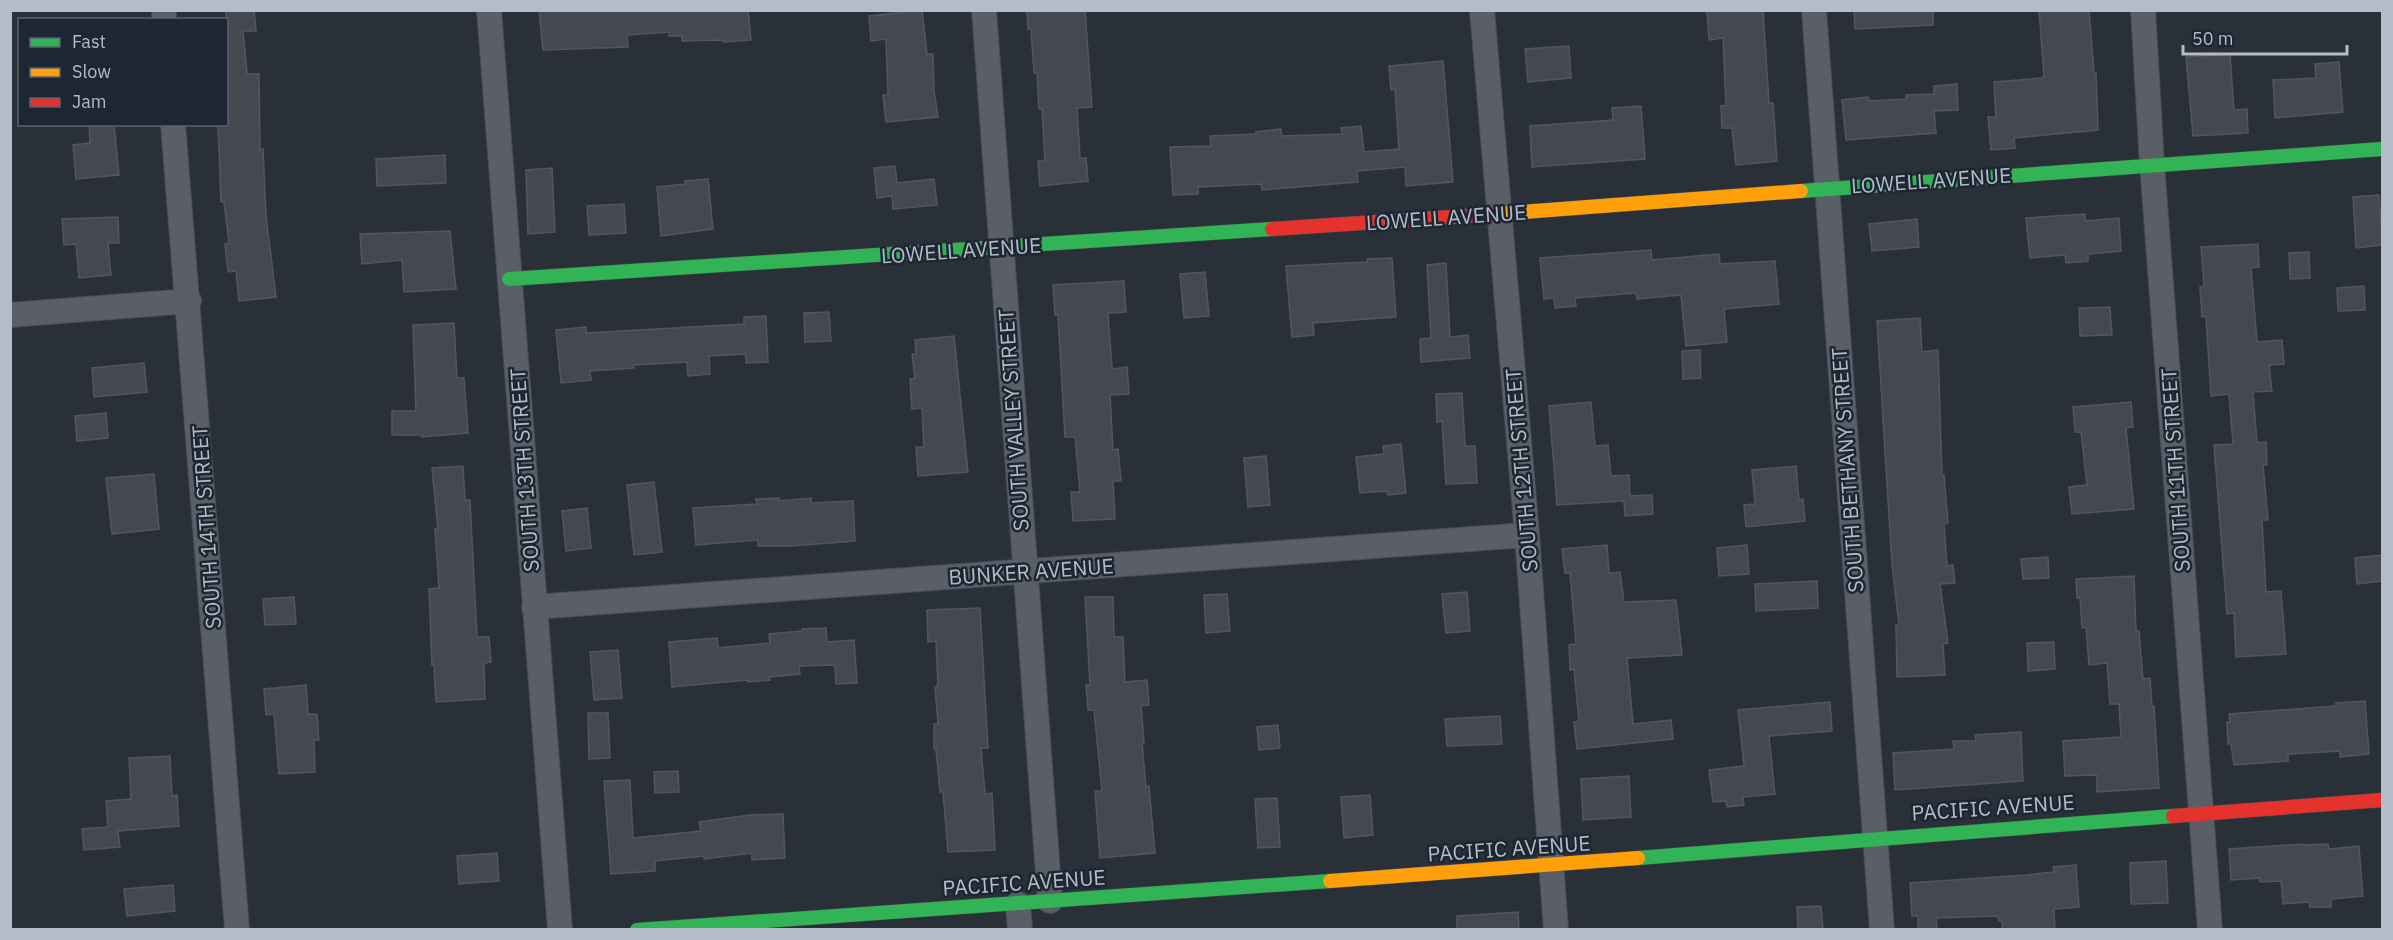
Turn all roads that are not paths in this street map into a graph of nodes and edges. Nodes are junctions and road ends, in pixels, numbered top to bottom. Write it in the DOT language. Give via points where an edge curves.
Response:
graph roads {
  1 [pos="489,10"];
  2 [pos="984,10"];
  3 [pos="1482,10"];
  4 [pos="1814,10"];
  5 [pos="2143,10"];
  6 [pos="173,126"];
  7 [pos="2382,149"];
  8 [pos="2152,164"];
  9 [pos="1826,188"];
  10 [pos="1499,214"];
  11 [pos="1001,248"];
  12 [pos="509,279"];
  13 [pos="189,301"];
  14 [pos="10,315"];
  15 [pos="1527,535"];
  16 [pos="1024,571"];
  17 [pos="534,607"];
  18 [pos="2382,800"];
  19 [pos="2201,812"];
  20 [pos="1874,838"];
  21 [pos="1551,867"];
  22 [pos="1050,901"];
  23 [pos="1018,904"];
  24 [pos="237,930"];
  25 [pos="560,930"];
  26 [pos="638,930"];
  27 [pos="1020,930"];
  28 [pos="1556,930"];
  29 [pos="1882,930"];
  30 [pos="2210,930"];
  1 -- 12 [label="street, SOUTH 13TH STREET"];
  2 -- 11 [label="street, SOUTH VALLEY STREET"];
  3 -- 10 [label="street, SOUTH 12TH STREET"];
  4 -- 9 [label="street, SOUTH BETHANY STREET"];
  5 -- 8 [label="street, SOUTH 11TH STREET"];
  6 -- 13 [label="street, SOUTH 14TH STREET"];
  7 -- 8 [label="street, LOWELL AVENUE"];
  8 -- 9 [label="street, LOWELL AVENUE"];
  8 -- 19 [label="street, SOUTH 11TH STREET"];
  9 -- 10 [label="street, LOWELL AVENUE"];
  9 -- 20 [label="street, SOUTH BETHANY STREET"];
  10 -- 11 [label="street, LOWELL AVENUE"];
  10 -- 15 [label="street, SOUTH 12TH STREET"];
  11 -- 12 [label="street, LOWELL AVENUE"];
  11 -- 16 [label="street, SOUTH VALLEY STREET"];
  12 -- 17 [label="street, SOUTH 13TH STREET"];
  13 -- 14 [label="street"];
  13 -- 24 [label="street, SOUTH 14TH STREET"];
  15 -- 16 [label="street, BUNKER AVENUE"];
  15 -- 21 [label="street, SOUTH 12TH STREET"];
  16 -- 17 [label="street, BUNKER AVENUE"];
  16 -- 22 [label="street, SOUTH VALLEY STREET"];
  17 -- 25 [label="street, SOUTH 13TH STREET"];
  18 -- 19 [label="street, PACIFIC AVENUE"];
  19 -- 20 [label="street, PACIFIC AVENUE"];
  19 -- 30 [label="street, SOUTH 11TH STREET"];
  20 -- 21 [label="street, PACIFIC AVENUE"];
  20 -- 29 [label="street, SOUTH BETHANY STREET"];
  21 -- 22 [label="street, PACIFIC AVENUE"];
  21 -- 28 [label="street, SOUTH 12TH STREET"];
  22 -- 23 [label="street, PACIFIC AVENUE"];
  23 -- 26 [label="street, PACIFIC AVENUE"];
  23 -- 27 [label="street"];
}
